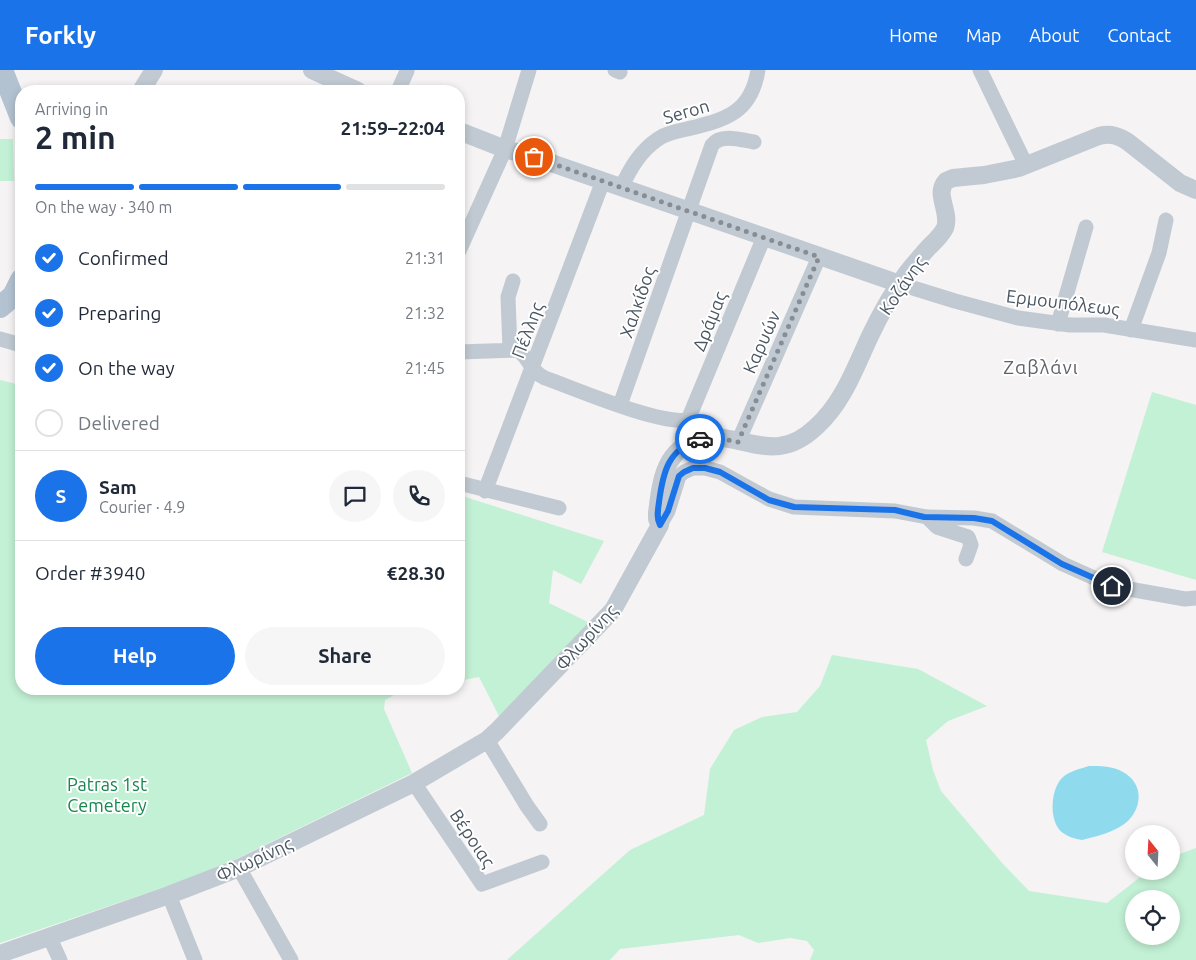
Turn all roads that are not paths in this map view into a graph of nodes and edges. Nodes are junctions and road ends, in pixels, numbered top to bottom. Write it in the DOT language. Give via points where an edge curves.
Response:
graph roads {
  1 [pos="2,70"];
  2 [pos="154,70"];
  3 [pos="312,70"];
  4 [pos="528,70"];
  5 [pos="758,70"];
  6 [pos="980,70"];
  7 [pos="407,72"];
  8 [pos="145,85"];
  9 [pos="345,85"];
  10 [pos="401,85"];
  11 [pos="15,103"];
  12 [pos="465,134"];
  13 [pos="754,142"];
  14 [pos="504,150"];
  15 [pos="1026,165"];
  16 [pos="603,181"];
  17 [pos="621,188"];
  18 [pos="1196,190"];
  19 [pos="688,212"];
  20 [pos="1166,220"];
  21 [pos="1086,227"];
  22 [pos="764,237"];
  23 [pos="465,238"];
  24 [pos="819,257"];
  25 [pos="513,281"];
  26 [pos="900,284"];
  27 [pos="15,292"];
  28 [pos="0,307"];
  29 [pos="1058,324"];
  30 [pos="1132,330"];
  31 [pos="0,339"];
  32 [pos="1196,340"];
  33 [pos="15,343"];
  34 [pos="510,350"];
  35 [pos="465,352"];
  36 [pos="532,369"];
  37 [pos="620,405"];
  38 [pos="738,442"];
  39 [pos="465,486"];
  40 [pos="485,491"];
  41 [pos="559,508"];
  42 [pos="927,517"];
  43 [pos="660,525"];
  44 [pos="966,559"];
  45 [pos="1196,598"];
  46 [pos="487,740"];
  47 [pos="414,783"];
  48 [pos="540,824"];
  49 [pos="542,862"];
  50 [pos="239,868"];
  51 [pos="169,895"];
  52 [pos="48,936"];
  53 [pos="0,954"];
  54 [pos="60,960"];
  55 [pos="195,960"];
  56 [pos="291,960"];
  1 -- 11 [label="main road"];
  2 -- 8 [label="street"];
  3 -- 9 [label="street"];
  4 -- 14 [label="street"];
  5 -- 17 [label="street, Seron" via="753,88 737,111 722,120 658,139 634,164"];
  6 -- 15 [label="street"];
  7 -- 10 [label="street"];
  12 -- 14 [label="street"];
  13 -- 19 [label="street, Χαλκίδος" via="730,138 713,142"];
  14 -- 16 [label="street"];
  14 -- 23 [label="street"];
  15 -- 18 [label="street, Κοζάνης" via="1099,136 1112,135 1128,142 1180,183"];
  15 -- 26 [label="street, Κοζάνης" via="946,181 941,190 946,226"];
  16 -- 17 [label="street"];
  16 -- 36 [label="street, Πέλλης"];
  17 -- 19 [label="street"];
  19 -- 22 [label="street"];
  19 -- 37 [label="street, Χαλκίδος"];
  20 -- 30 [label="street" via="1159,253"];
  21 -- 29 [label="street"];
  22 -- 24 [label="street"];
  22 -- 37 [label="street, Δράμας" via="689,419 664,418"];
  24 -- 26 [label="street"];
  24 -- 38 [label="street, Καρυών"];
  25 -- 34 [label="street" via="508,296"];
  26 -- 29 [label="street, Ερμουπόλεως" via="1004,315"];
  26 -- 38 [label="street, Κοζάνης" via="871,334 843,393 820,424 802,438 778,447"];
  27 -- 28 [label="main road"];
  29 -- 30 [label="street, Ερμουπόλεως" via="1104,325"];
  30 -- 32 [label="street, Ερμουπόλεως"];
  31 -- 33 [label="street"];
  34 -- 35 [label="street"];
  34 -- 36 [label="street" via="521,352"];
  36 -- 37 [label="street" via="545,378"];
  36 -- 40 [label="street, Πέλλης"];
  38 -- 43 [label="street, Κοζάνης" via="708,437 692,441 676,453 667,464 663,477 657,519"];
  39 -- 40 [label="street"];
  40 -- 41 [label="street"];
  42 -- 43 [label="street, Φλωρίνης" via="895,510 794,507 764,497 720,472 702,467 679,476"];
  42 -- 44 [label="street" via="937,527 968,537 971,545"];
  42 -- 45 [label="street, Φλωρίνης" via="992,521 1062,564 1112,586"];
  43 -- 46 [label="street, Φλωρίνης" via="614,610"];
  46 -- 47 [label="street, Φλωρίνης"];
  46 -- 48 [label="street"];
  47 -- 49 [label="street, Βέροιας" via="482,884"];
  47 -- 50 [label="street, Φλωρίνης"];
  50 -- 51 [label="street, Φλωρίνης"];
  50 -- 56 [label="street"];
  51 -- 52 [label="street, Φλωρίνης"];
  51 -- 55 [label="street"];
  52 -- 53 [label="street, Φλωρίνης"];
  52 -- 54 [label="street"];
}
